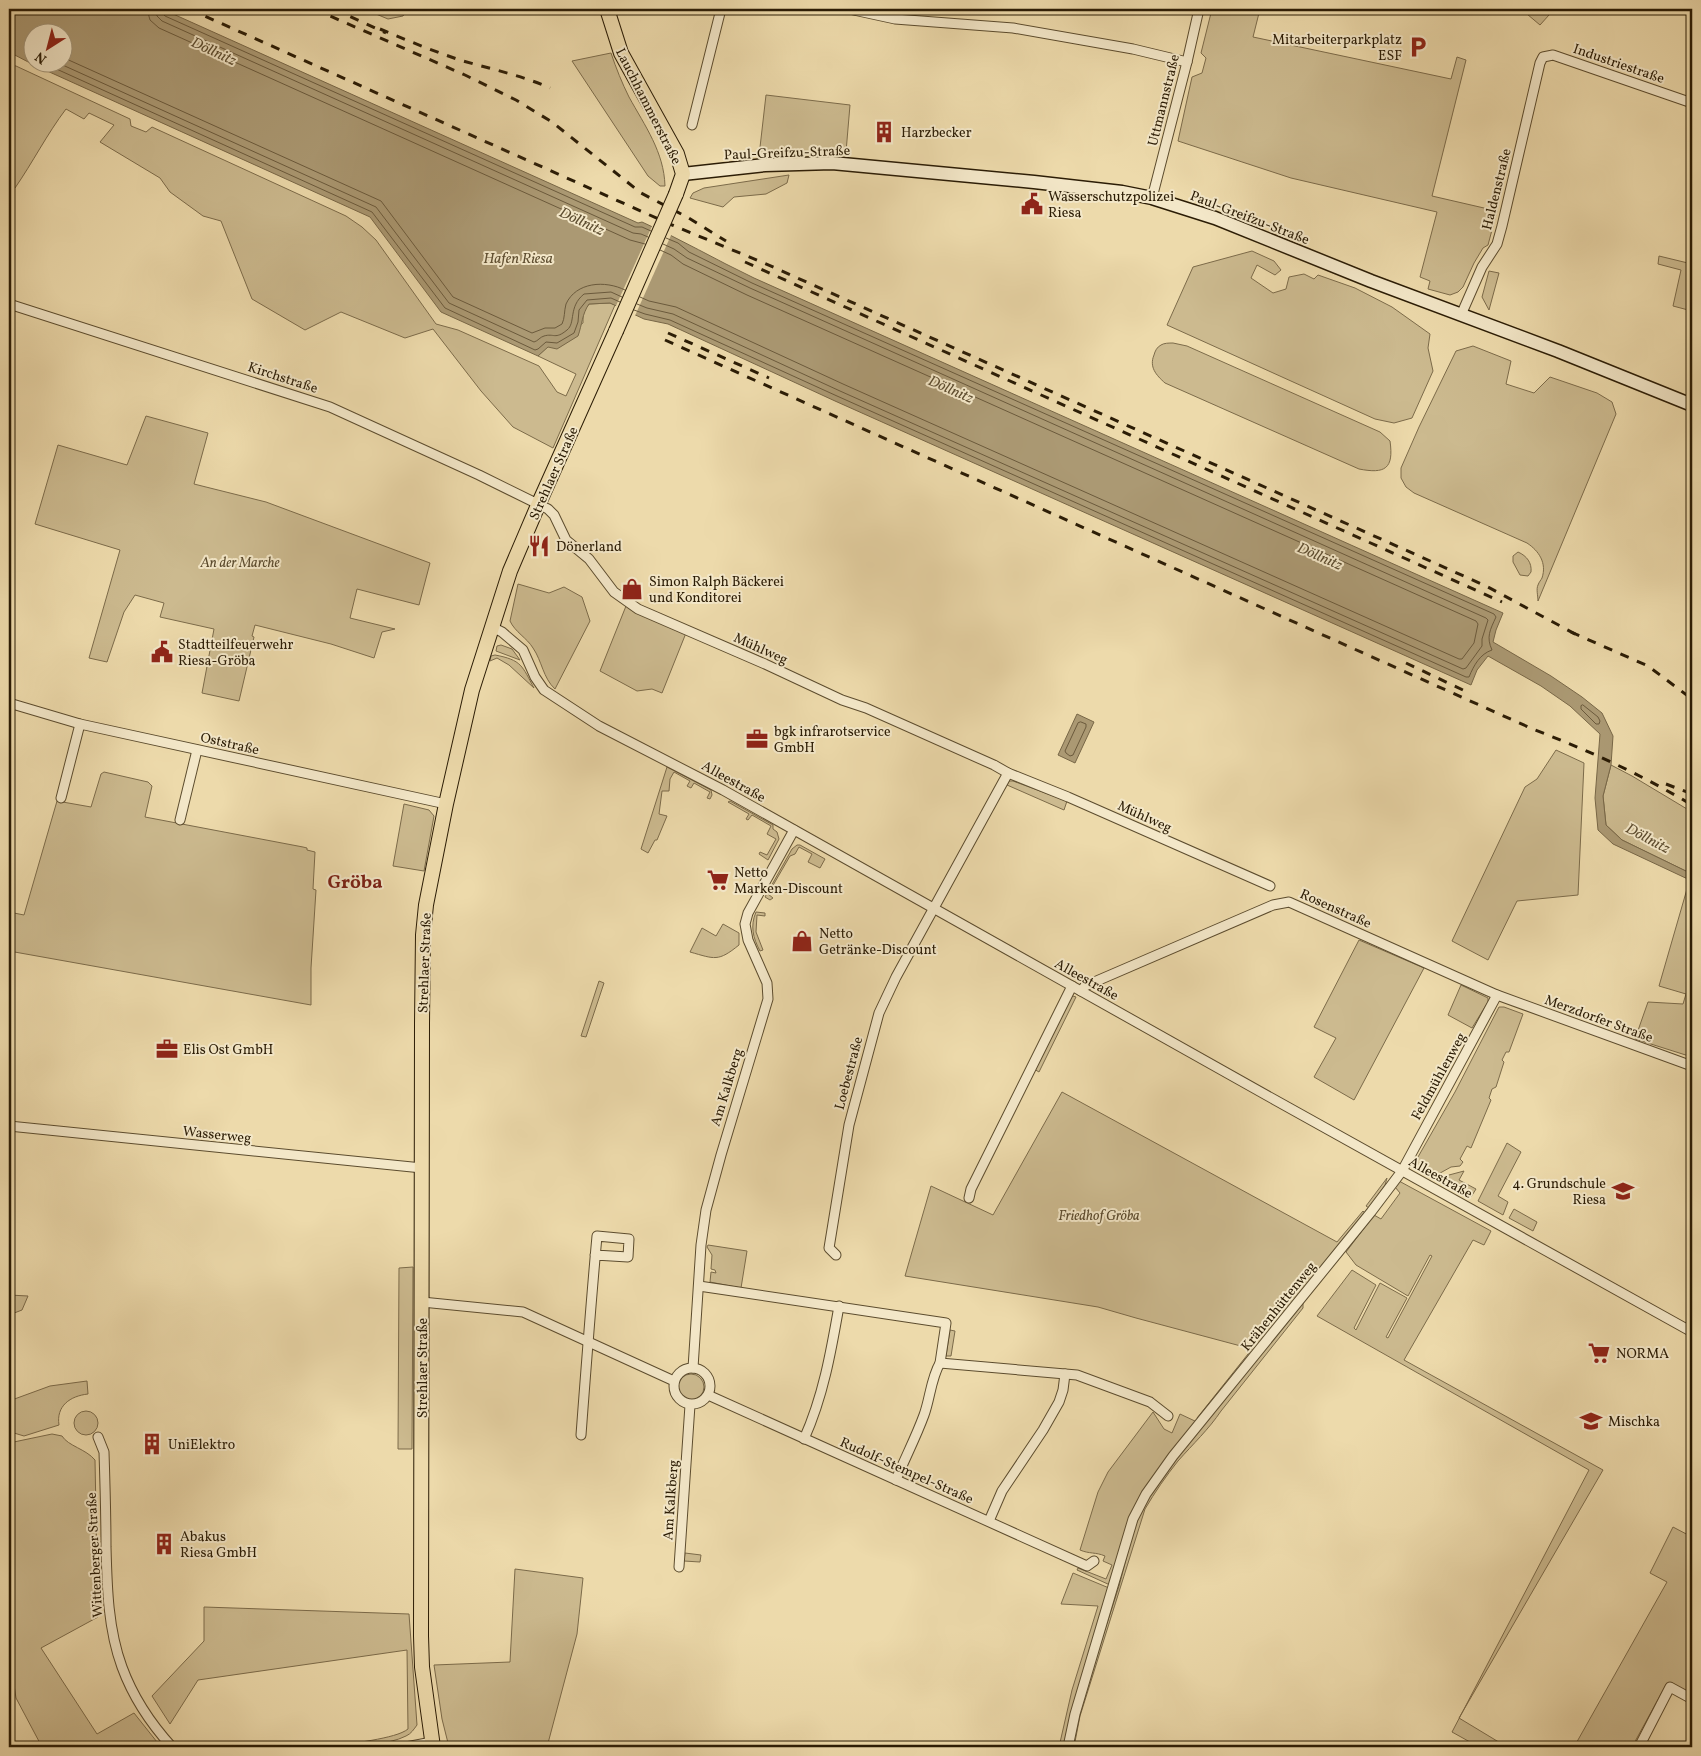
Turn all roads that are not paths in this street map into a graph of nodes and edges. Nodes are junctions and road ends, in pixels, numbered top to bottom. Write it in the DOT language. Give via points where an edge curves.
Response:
graph roads {
  1 [pos="607,9"];
  2 [pos="721,9"];
  3 [pos="849,9"];
  4 [pos="1199,9"];
  5 [pos="1187,62"];
  6 [pos="1540,63"];
  7 [pos="1692,103"];
  8 [pos="692,125"];
  9 [pos="683,174"];
  10 [pos="1152,198"];
  11 [pos="9,304"];
  12 [pos="1461,315"];
  13 [pos="1692,405"];
  14 [pos="539,503"];
  15 [pos="492,627"];
  16 [pos="9,703"];
  17 [pos="80,724"];
  18 [pos="197,750"];
  19 [pos="1008,773"];
  20 [pos="61,798"];
  21 [pos="446,804"];
  22 [pos="180,820"];
  23 [pos="794,830"];
  24 [pos="1270,886"];
  25 [pos="933,908"];
  26 [pos="1072,986"];
  27 [pos="1081,991"];
  28 [pos="1498,995"];
  29 [pos="1692,1066"];
  30 [pos="9,1126"];
  31 [pos="422,1168"];
  32 [pos="1402,1171"];
  33 [pos="969,1198"];
  34 [pos="595,1255"];
  35 [pos="836,1255"];
  36 [pos="699,1286"];
  37 [pos="422,1302"];
  38 [pos="839,1306"];
  39 [pos="1692,1332"];
  40 [pos="588,1342"];
  41 [pos="940,1363"];
  42 [pos="693,1368"];
  43 [pos="1065,1374"];
  44 [pos="674,1381"];
  45 [pos="708,1395"];
  46 [pos="690,1405"];
  47 [pos="1168,1416"];
  48 [pos="580,1435"];
  49 [pos="98,1437"];
  50 [pos="804,1439"];
  51 [pos="896,1480"];
  52 [pos="989,1522"];
  53 [pos="1094,1561"];
  54 [pos="679,1567"];
  55 [pos="1692,1699"];
  56 [pos="433,1745"];
  57 [pos="172,1747"];
  58 [pos="406,1747"];
  59 [pos="1068,1747"];
  60 [pos="1639,1747"];
  1 -- 9 [label="main road, Lauchhammerstraße" via="621,53 667,134"];
  2 -- 8 [label="street"];
  3 -- 5 [label="street" via="895,20 1013,28"];
  4 -- 5 [label="street, Uttmannstraße"];
  5 -- 10 [label="street, Uttmannstraße"];
  6 -- 7 [label="street, Industriestraße" via="1543,57 1553,55"];
  6 -- 12 [label="street, Haldenstraße" via="1497,244 1482,267"];
  9 -- 10 [label="main road, Paul-Greifzu-Straße" via="832,163 1042,183"];
  9 -- 14 [label="main road, Strehlaer Straße, bridge"];
  10 -- 12 [label="main road, Paul-Greifzu-Straße" via="1215,218"];
  11 -- 14 [label="street, Kirchstraße" via="330,407"];
  12 -- 13 [label="main road, Paul-Greifzu-Straße"];
  14 -- 15 [label="main road, Strehlaer Straße" via="510,571"];
  14 -- 19 [label="street, Mühlweg" via="554,515 566,540 589,559 614,592 638,609"];
  15 -- 21 [label="main road, Strehlaer Straße" via="472,690"];
  15 -- 23 [label="street, Alleestraße" via="523,650 544,690 560,702"];
  16 -- 17 [label="street, Oststraße"];
  17 -- 18 [label="street, Oststraße"];
  17 -- 20 [label="street"];
  18 -- 21 [label="street, Oststraße"];
  18 -- 22 [label="street"];
  19 -- 24 [label="street, Mühlweg"];
  19 -- 25 [label="street"];
  21 -- 31 [label="main road, Strehlaer Straße" via="423,935"];
  23 -- 25 [label="street, Alleestraße"];
  23 -- 36 [label="street, Am Kalkberg" via="745,924 748,940 767,982 768,999 708,1200"];
  25 -- 26 [label="street, Alleestraße"];
  25 -- 35 [label="street, Loebestraße" via="884,1001 862,1071 832,1222 829,1248"];
  26 -- 27 [label="street, Alleestraße"];
  26 -- 33 [label="street"];
  27 -- 28 [label="street, Rosenstraße" via="1085,986 1273,905 1289,902"];
  27 -- 32 [label="street, Alleestraße"];
  28 -- 29 [label="street, Merzdorfer Straße"];
  28 -- 32 [label="street, Feldmühlenweg"];
  30 -- 31 [label="street, Wasserweg"];
  31 -- 37 [label="main road, Strehlaer Straße"];
  32 -- 39 [label="street, Alleestraße"];
  32 -- 59 [label="street, Krähenhüttenweg" via="1146,1494 1133,1519"];
  34 -- 40 [label="street"];
  36 -- 38 [label="street"];
  36 -- 42 [label="street, Am Kalkberg"];
  37 -- 40 [label="street" via="522,1312"];
  37 -- 56 [label="main road, Strehlaer Straße" via="420,1636"];
  38 -- 41 [label="street" via="946,1323"];
  38 -- 50 [label="street" via="821,1393"];
  40 -- 44 [label="street"];
  40 -- 48 [label="street"];
  41 -- 43 [label="street"];
  41 -- 51 [label="street" via="924,1415"];
  42 -- 44 [label="street" via="681,1371"];
  42 -- 45 [label="street" via="707,1375"];
  43 -- 47 [label="street" via="1077,1375 1150,1402"];
  43 -- 52 [label="street" via="1059,1402 1002,1491"];
  44 -- 46 [label="street" via="676,1397"];
  45 -- 46 [label="street" via="702,1402"];
  45 -- 50 [label="street, Rudolf-Stempel-Straße"];
  46 -- 54 [label="street, Am Kalkberg"];
  49 -- 57 [label="street, Wittenberger Straße" via="104,1452 107,1582 114,1639 130,1686"];
  50 -- 51 [label="street, Rudolf-Stempel-Straße"];
  51 -- 52 [label="street, Rudolf-Stempel-Straße"];
  52 -- 53 [label="street, Rudolf-Stempel-Straße" via="1087,1566"];
  55 -- 60 [label="street" via="1670,1687"];
  56 -- 58 [label="street"];
}
